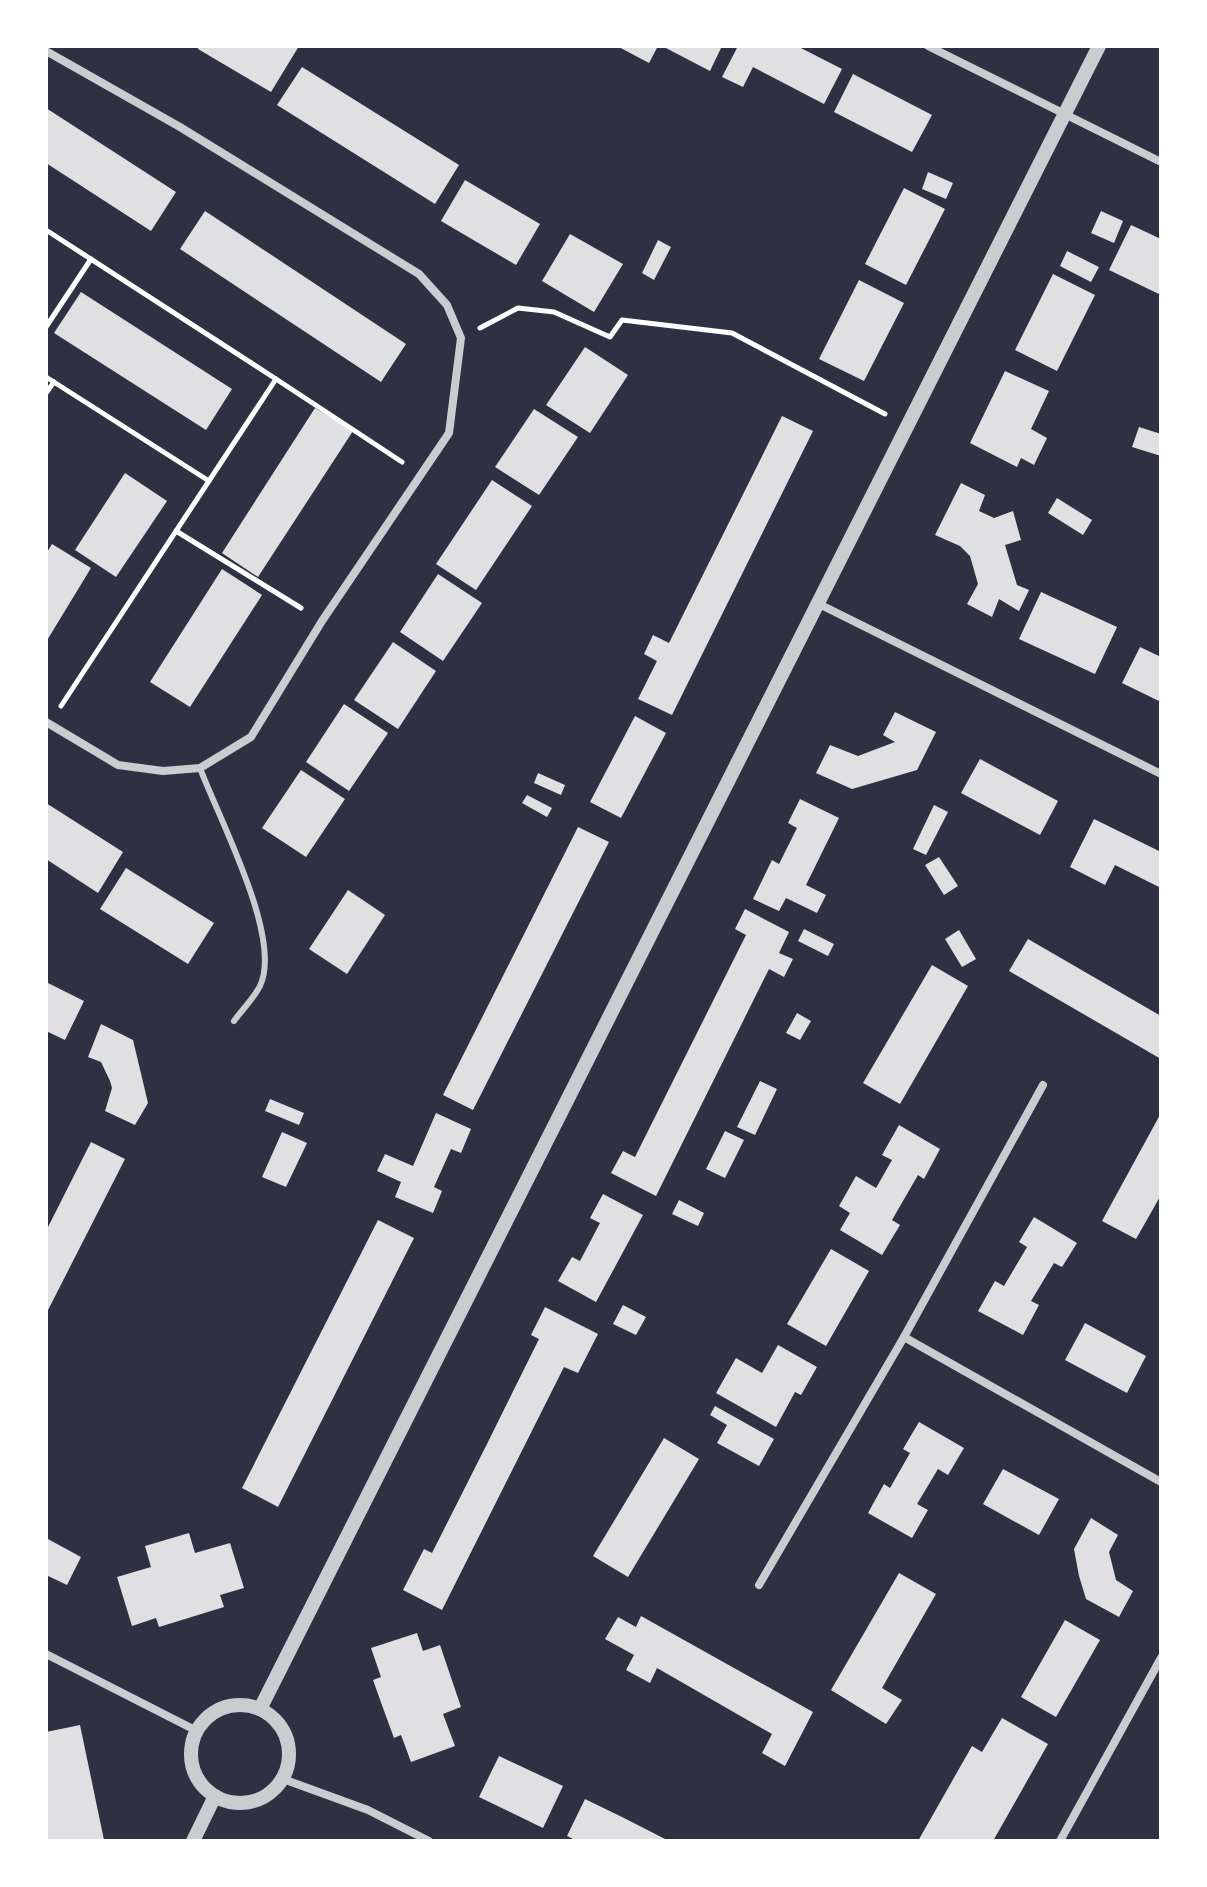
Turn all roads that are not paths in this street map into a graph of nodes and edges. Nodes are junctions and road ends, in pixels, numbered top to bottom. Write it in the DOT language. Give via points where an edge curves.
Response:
graph roads {
  1 [pos="928,46"];
  2 [pos="1099,46"];
  3 [pos="46,51"];
  4 [pos="1064,114"];
  5 [pos="1161,162"];
  6 [pos="819,604"];
  7 [pos="48,722"];
  8 [pos="200,768"];
  9 [pos="1161,774"];
  10 [pos="234,1021"];
  11 [pos="1043,1085"];
  12 [pos="904,1337"];
  13 [pos="1161,1482"];
  14 [pos="759,1585"];
  15 [pos="46,1654"];
  16 [pos="1161,1658"];
  17 [pos="260,1709"];
  18 [pos="195,1730"];
  19 [pos="283,1779"];
  20 [pos="215,1796"];
  21 [pos="193,1841"];
  22 [pos="429,1841"];
  23 [pos="1060,1841"];
  1 -- 4 [label="street"];
  2 -- 4 [label="street"];
  3 -- 8 [label="street" via="419,274 447,305 461,338 449,433 251,737"];
  4 -- 5 [label="street"];
  4 -- 6 [label="street"];
  6 -- 9 [label="street"];
  6 -- 17 [label="street"];
  7 -- 8 [label="street" via="118,765 163,771"];
  8 -- 10 [label="lane" via="262,919 267,951 261,985"];
  11 -- 12 [label="street"];
  12 -- 13 [label="street"];
  12 -- 14 [label="street"];
  15 -- 18 [label="street"];
  16 -- 23 [label="street"];
  17 -- 18 [label="street" via="236,1705 219,1710"];
  17 -- 19 [label="street" via="285,1732 290,1748"];
  18 -- 20 [label="street" via="194,1770"];
  19 -- 20 [label="street" via="257,1800 240,1803"];
  19 -- 22 [label="street" via="368,1810"];
  20 -- 21 [label="street"];
}
